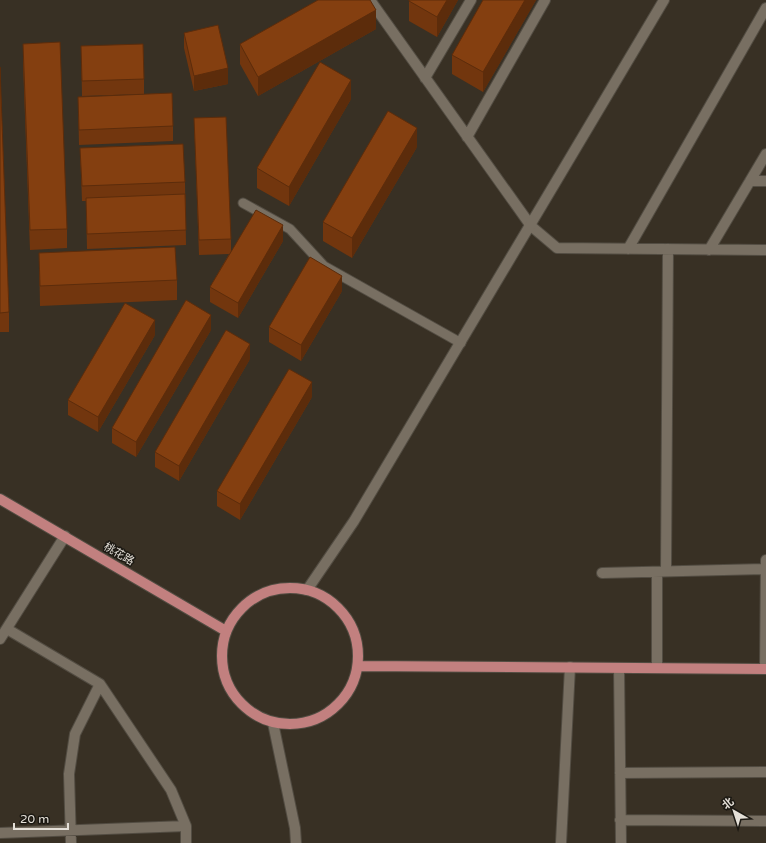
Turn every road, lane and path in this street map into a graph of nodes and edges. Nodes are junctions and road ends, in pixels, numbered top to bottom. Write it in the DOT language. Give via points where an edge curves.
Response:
graph roads {
  1 [pos="370,0"];
  2 [pos="471,0"];
  3 [pos="545,0"];
  4 [pos="664,0"];
  5 [pos="766,8"];
  6 [pos="425,78"];
  7 [pos="468,137"];
  8 [pos="766,154"];
  9 [pos="750,181"];
  10 [pos="766,181"];
  11 [pos="242,203"];
  12 [pos="531,226"];
  13 [pos="628,249"];
  14 [pos="668,249"];
  15 [pos="709,250"];
  16 [pos="766,250"];
  17 [pos="461,343"];
  18 [pos="0,499"];
  19 [pos="65,536"];
  20 [pos="766,560"];
  21 [pos="766,569"];
  22 [pos="661,571"];
  23 [pos="602,573"];
  24 [pos="307,590"];
  25 [pos="7,629"];
  26 [pos="226,631"];
  27 [pos="0,639"];
  28 [pos="358,666"];
  29 [pos="570,667"];
  30 [pos="619,668"];
  31 [pos="657,668"];
  32 [pos="765,669"];
  33 [pos="100,684"];
  34 [pos="273,723"];
  35 [pos="766,772"];
  36 [pos="620,773"];
  37 [pos="620,820"];
  38 [pos="766,821"];
  39 [pos="186,826"];
  40 [pos="71,830"];
  41 [pos="0,833"];
  42 [pos="72,843"];
  43 [pos="186,843"];
  44 [pos="296,843"];
  45 [pos="561,843"];
  46 [pos="621,843"];
  1 -- 6 [label="street"];
  2 -- 6 [label="street"];
  3 -- 7 [label="street"];
  4 -- 12 [label="street"];
  5 -- 13 [label="street"];
  6 -- 7 [label="street"];
  7 -- 12 [label="street"];
  8 -- 9 [label="street"];
  9 -- 10 [label="street"];
  9 -- 15 [label="street"];
  11 -- 17 [label="lane" via="290,229 324,266"];
  12 -- 13 [label="street" via="557,248"];
  12 -- 17 [label="street"];
  13 -- 14 [label="street"];
  14 -- 15 [label="street"];
  14 -- 22 [label="street"];
  15 -- 16 [label="street"];
  17 -- 24 [label="street" via="354,521"];
  18 -- 19 [label="main road, 桃花路"];
  19 -- 25 [label="street"];
  19 -- 26 [label="main road, 桃花路"];
  20 -- 21 [label="street"];
  21 -- 22 [label="street"];
  21 -- 32 [label="street"];
  22 -- 23 [label="street"];
  22 -- 31 [label="street"];
  24 -- 26 [label="main road" via="283,588 254,598 236,614"];
  24 -- 28 [label="main road" via="328,598 345,615 358,642"];
  25 -- 27 [label="street"];
  25 -- 33 [label="street"];
  26 -- 34 [label="main road" via="221,654 229,688 243,708"];
  28 -- 29 [label="main road"];
  28 -- 34 [label="main road" via="355,680 343,701 324,716 297,725"];
  29 -- 30 [label="main road"];
  29 -- 45 [label="street"];
  30 -- 31 [label="main road"];
  30 -- 36 [label="street"];
  31 -- 32 [label="main road"];
  33 -- 39 [label="street" via="171,790"];
  33 -- 40 [label="street" via="75,734 69,774"];
  34 -- 44 [label="street"];
  35 -- 36 [label="street"];
  36 -- 37 [label="street"];
  37 -- 38 [label="street"];
  37 -- 46 [label="street"];
  39 -- 40 [label="street"];
  39 -- 43 [label="street"];
  40 -- 41 [label="street"];
  40 -- 42 [label="street"];
}
